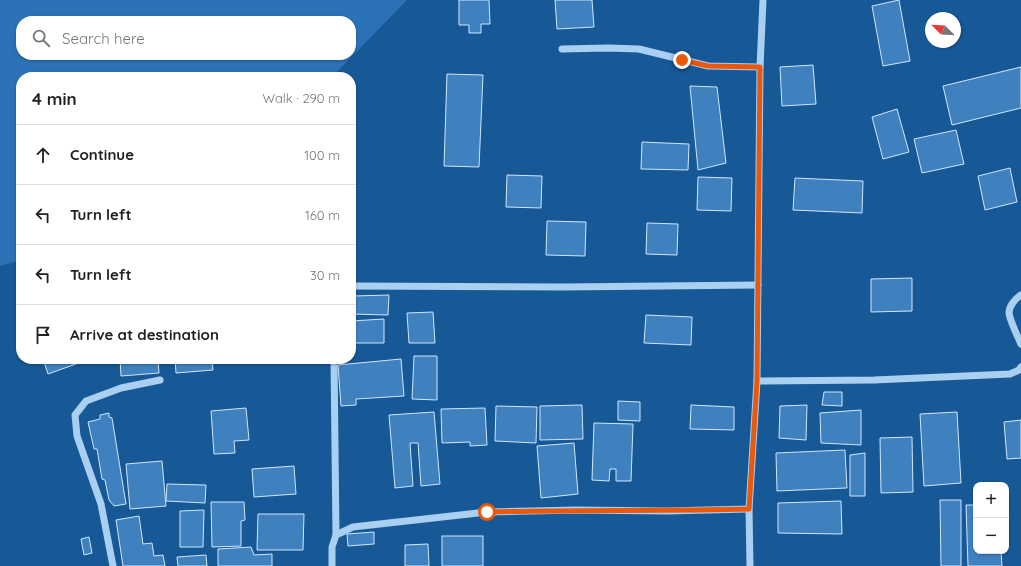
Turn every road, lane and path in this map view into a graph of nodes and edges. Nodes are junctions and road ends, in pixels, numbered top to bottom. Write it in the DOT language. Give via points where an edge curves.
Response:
graph roads {
  1 [pos="763,0"];
  2 [pos="562,49"];
  3 [pos="760,67"];
  4 [pos="758,285"];
  5 [pos="356,286"];
  6 [pos="1021,295"];
  7 [pos="1021,344"];
  8 [pos="334,364"];
  9 [pos="1021,367"];
  10 [pos="160,380"];
  11 [pos="757,381"];
  12 [pos="749,509"];
  13 [pos="336,534"];
  14 [pos="113,566"];
  15 [pos="332,566"];
  16 [pos="750,566"];
  1 -- 3 [label="street"];
  2 -- 3 [label="street" via="639,49 708,66"];
  3 -- 4 [label="street"];
  4 -- 5 [label="street"];
  4 -- 11 [label="street"];
  6 -- 7 [label="street" via="1011,304 1009,313"];
  8 -- 13 [label="street"];
  9 -- 11 [label="street" via="1010,374 874,380"];
  10 -- 14 [label="street" via="121,388 86,401 75,416 77,436 101,504"];
  11 -- 12 [label="street"];
  12 -- 13 [label="street" via="487,512 353,527"];
  12 -- 16 [label="street"];
  13 -- 15 [label="street" via="332,547"];
}
